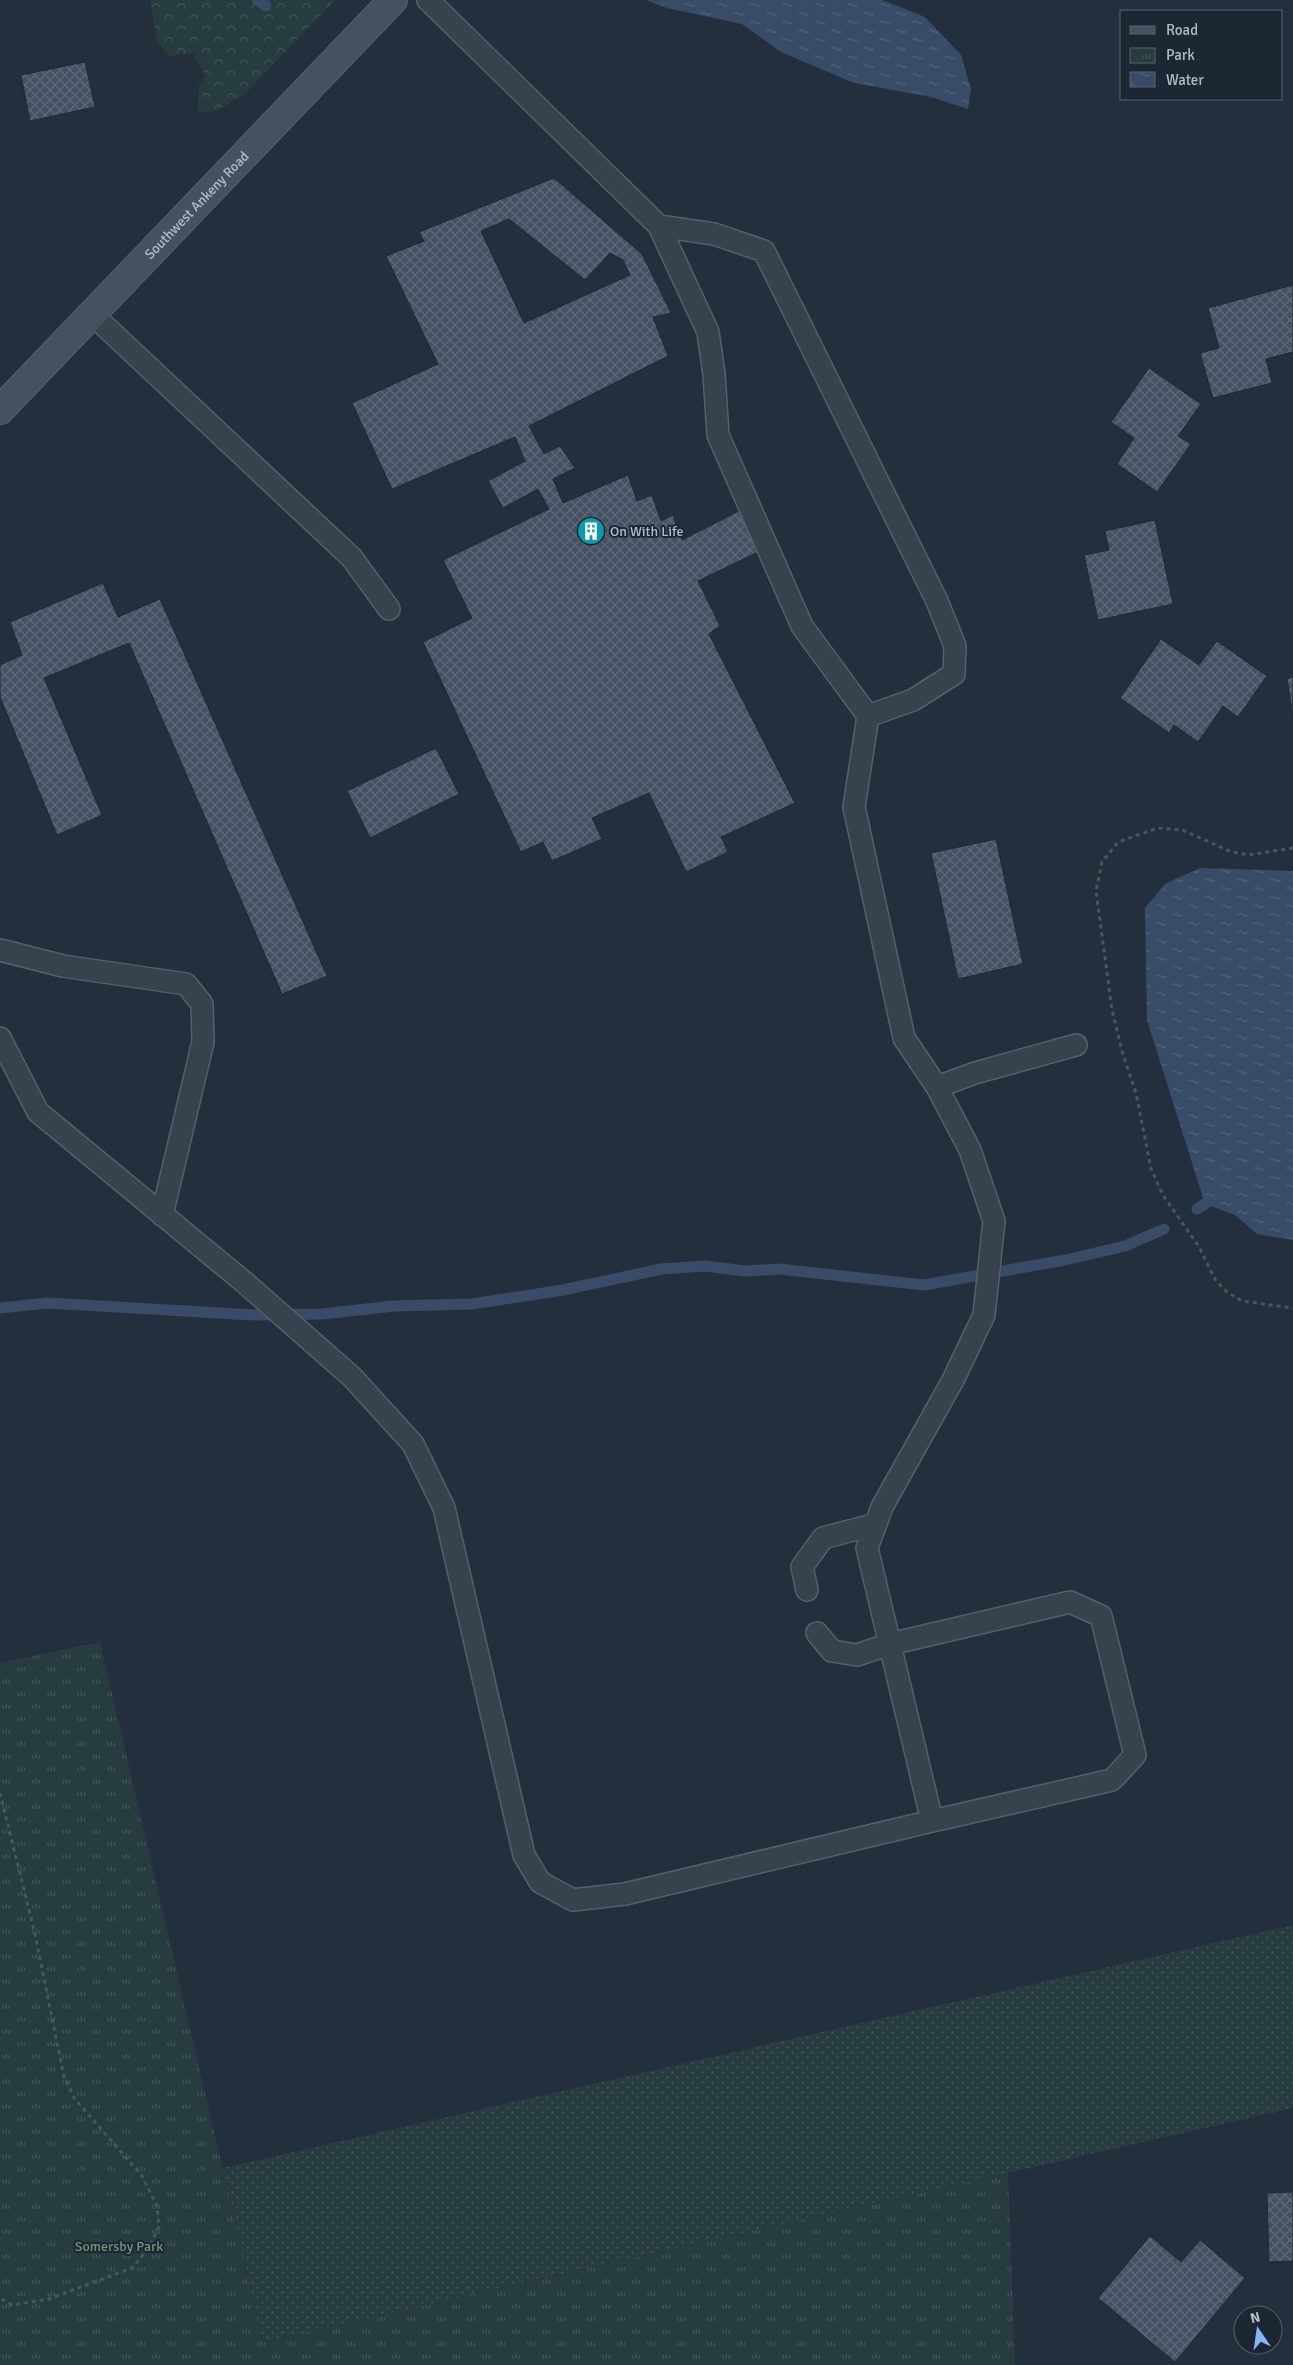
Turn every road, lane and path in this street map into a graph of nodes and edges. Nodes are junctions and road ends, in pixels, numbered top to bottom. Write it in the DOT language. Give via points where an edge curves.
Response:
graph roads {
  1 [pos="393,0"];
  2 [pos="428,0"];
  3 [pos="659,226"];
  4 [pos="92,314"];
  5 [pos="0,410"];
  6 [pos="388,609"];
  7 [pos="868,716"];
  8 [pos="1293,848"];
  9 [pos="0,950"];
  10 [pos="0,1038"];
  11 [pos="1076,1045"];
  12 [pos="937,1087"];
  13 [pos="162,1215"];
  14 [pos="1293,1308"];
  15 [pos="876,1524"];
  16 [pos="807,1590"];
  17 [pos="818,1633"];
  18 [pos="890,1644"];
  19 [pos="0,1792"];
  20 [pos="932,1822"];
  21 [pos="0,2298"];
  1 -- 4 [label="street, Southwest Ankeny Road"];
  2 -- 3 [label="lane"];
  3 -- 7 [label="lane" via="708,332 718,435 802,626"];
  3 -- 7 [label="lane" via="714,234 764,251 937,601 955,646 954,674 913,700"];
  4 -- 5 [label="street, Southwest Ankeny Road"];
  4 -- 6 [label="lane" via="352,558"];
  7 -- 12 [label="lane" via="854,807 904,1038"];
  8 -- 14 [label="path" via="1248,855 1232,852 1182,830 1158,828 1118,842 1102,862 1096,891 1112,1010 1122,1055 1136,1093 1151,1169 1163,1195 1199,1247 1216,1281 1227,1292 1242,1301"];
  9 -- 13 [label="lane" via="62,966 186,984 202,1004 203,1042"];
  10 -- 13 [label="lane" via="38,1112"];
  11 -- 12 [label="lane"];
  12 -- 15 [label="lane" via="970,1150 994,1221 984,1315"];
  13 -- 20 [label="lane" via="352,1376 412,1444 444,1508 524,1855 540,1882 573,1900 625,1894"];
  15 -- 16 [label="lane" via="823,1538 802,1567"];
  15 -- 18 [label="lane" via="867,1548"];
  17 -- 18 [label="lane" via="832,1651 857,1655"];
  18 -- 20 [label="lane"];
  18 -- 20 [label="lane" via="1070,1602 1086,1609 1101,1616 1135,1755 1112,1780"];
  19 -- 21 [label="path" via="35,1934 64,2078 75,2099 142,2176 157,2206 159,2228 148,2249 132,2268 49,2299 12,2305"];
}
